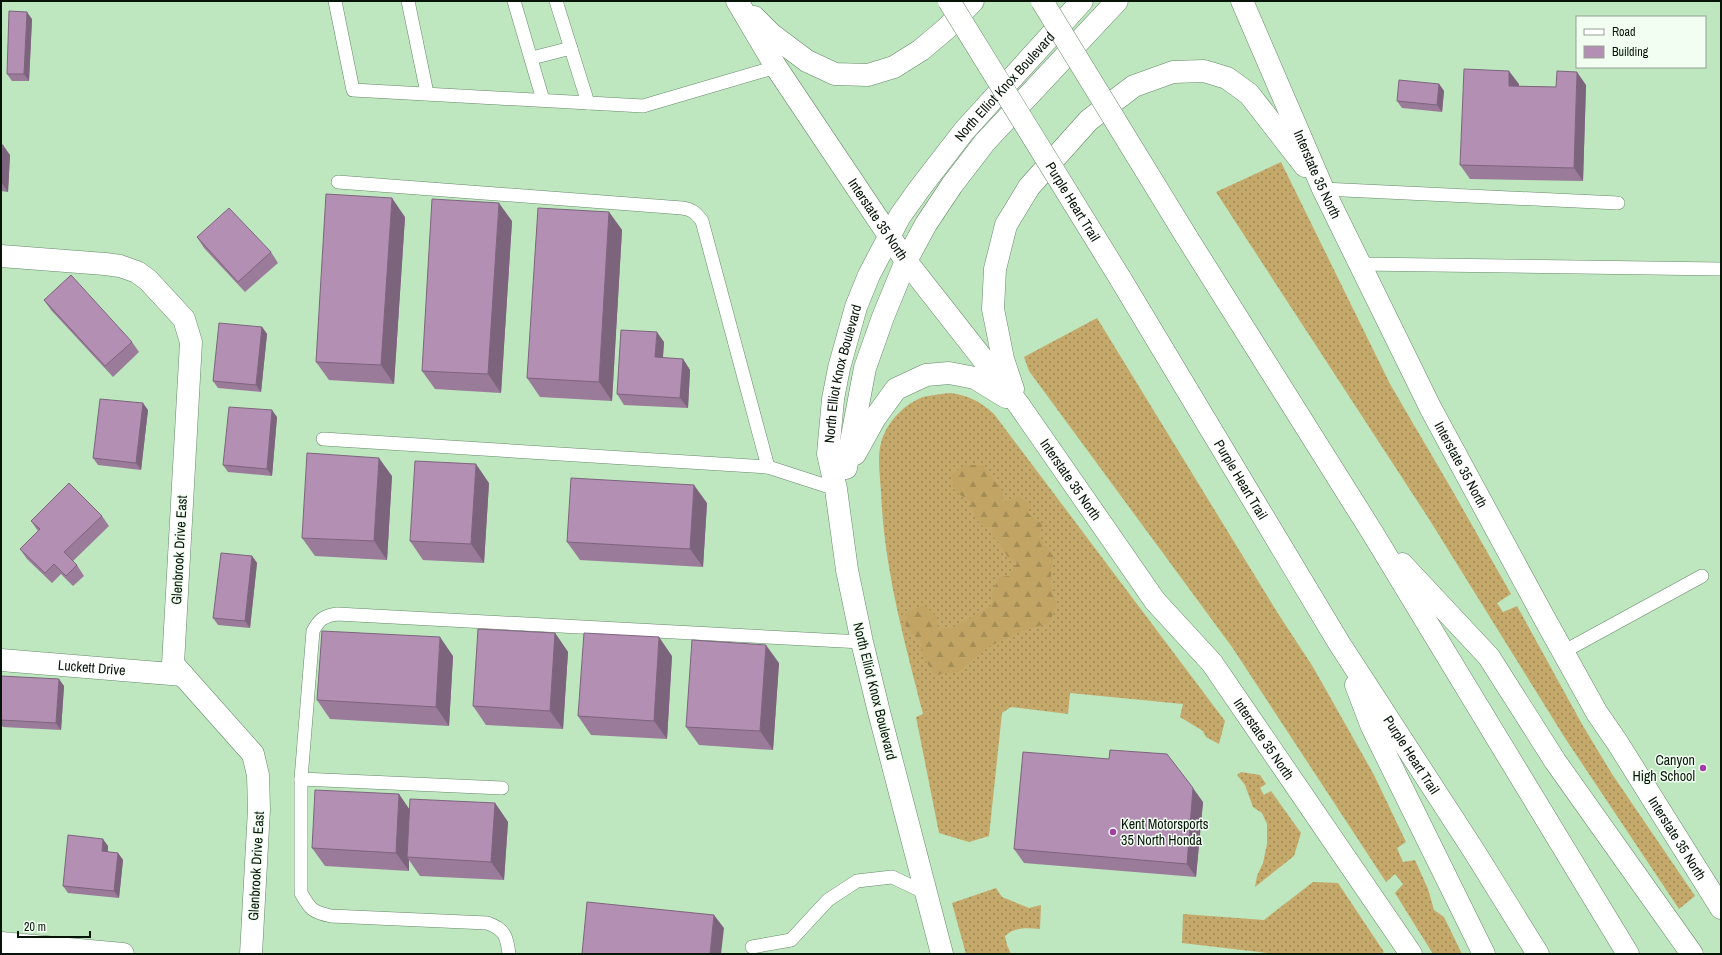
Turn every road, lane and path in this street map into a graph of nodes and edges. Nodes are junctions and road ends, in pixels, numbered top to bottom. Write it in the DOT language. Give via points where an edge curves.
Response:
graph roads {
  1 [pos="335,1"];
  2 [pos="408,1"];
  3 [pos="514,1"];
  4 [pos="556,1"];
  5 [pos="737,1"];
  6 [pos="949,1"];
  7 [pos="973,1"];
  8 [pos="1042,1"];
  9 [pos="1082,1"];
  10 [pos="1117,1"];
  11 [pos="1242,1"];
  12 [pos="571,48"];
  13 [pos="532,58"];
  14 [pos="776,67"];
  15 [pos="427,93"];
  16 [pos="543,100"];
  17 [pos="588,103"];
  18 [pos="338,182"];
  19 [pos="1323,189"];
  20 [pos="1618,203"];
  21 [pos="889,236"];
  22 [pos="1,256"];
  23 [pos="906,261"];
  24 [pos="1360,264"];
  25 [pos="1721,269"];
  26 [pos="1019,405"];
  27 [pos="323,440"];
  28 [pos="768,467"];
  29 [pos="846,468"];
  30 [pos="836,489"];
  31 [pos="1372,532"];
  32 [pos="1702,576"];
  33 [pos="862,642"];
  34 [pos="1339,643"];
  35 [pos="1563,652"];
  36 [pos="1,660"];
  37 [pos="183,675"];
  38 [pos="301,779"];
  39 [pos="502,788"];
  40 [pos="926,893"];
  41 [pos="1721,908"];
  42 [pos="1,943"];
  43 [pos="752,947"];
  44 [pos="123,954"];
  45 [pos="251,954"];
  46 [pos="509,954"];
  47 [pos="942,954"];
  48 [pos="1411,954"];
  49 [pos="1484,954"];
  50 [pos="1538,954"];
  51 [pos="1628,954"];
  52 [pos="1692,954"];
  1 -- 15 [label="lane" via="354,90"];
  2 -- 15 [label="lane"];
  3 -- 13 [label="lane"];
  4 -- 12 [label="lane"];
  5 -- 7 [label="main road" via="771,34 807,61 835,74 868,75 894,67 921,50"];
  5 -- 14 [label="main road, Interstate 35 North"];
  6 -- 34 [label="main road, Purple Heart Trail, bridge" via="1120,278"];
  8 -- 31 [label="main road, bridge"];
  9 -- 21 [label="main road, North Elliot Knox Boulevard" via="964,131 920,188"];
  10 -- 23 [label="main road, North Elliot Knox Boulevard" via="985,142 935,211"];
  11 -- 19 [label="main road, Interstate 35 North"];
  12 -- 13 [label="lane"];
  12 -- 17 [label="lane"];
  13 -- 16 [label="lane"];
  14 -- 17 [label="lane" via="643,106"];
  14 -- 21 [label="main road, Interstate 35 North"];
  15 -- 16 [label="lane"];
  16 -- 17 [label="lane"];
  18 -- 28 [label="lane" via="682,208 697,213 702,221"];
  19 -- 20 [label="lane"];
  19 -- 24 [label="main road, Interstate 35 North"];
  19 -- 26 [label="main road" via="1249,94 1227,78 1204,70 1173,72 1134,86 1089,120 1029,187 1006,225 995,269 993,309 1003,359"];
  21 -- 23 [label="main road, Interstate 35 North"];
  21 -- 30 [label="main road, North Elliot Knox Boulevard" via="856,307 838,368 828,454"];
  22 -- 37 [label="main road, Glenbrook Drive East" via="120,266 137,272 148,280 184,319 191,342 173,664"];
  23 -- 26 [label="main road, Interstate 35 North"];
  23 -- 29 [label="main road, North Elliot Knox Boulevard" via="865,368"];
  24 -- 25 [label="lane"];
  24 -- 35 [label="main road, Interstate 35 North" via="1431,409"];
  26 -- 29 [label="main road" via="975,378 949,373 926,375 896,389 875,418"];
  26 -- 48 [label="main road, Interstate 35 North" via="1155,601 1212,663"];
  27 -- 28 [label="lane"];
  28 -- 30 [label="lane"];
  29 -- 30 [label="main road"];
  30 -- 33 [label="main road, North Elliot Knox Boulevard" via="847,570"];
  31 -- 51 [label="main road"];
  31 -- 52 [label="main road" via="1489,657 1555,761"];
  32 -- 35 [label="lane"];
  33 -- 38 [label="lane" via="326,615 318,621 313,632"];
  33 -- 40 [label="main road, North Elliot Knox Boulevard"];
  34 -- 49 [label="main road" via="1372,727"];
  34 -- 50 [label="main road, Purple Heart Trail"];
  35 -- 41 [label="main road, Interstate 35 North" via="1597,713"];
  36 -- 37 [label="main road, Luckett Drive"];
  37 -- 45 [label="main road, Glenbrook Drive East" via="253,754 257,763 259,809"];
  38 -- 39 [label="lane"];
  38 -- 46 [label="lane" via="301,893 308,905 317,913 330,916 487,923 503,931"];
  40 -- 43 [label="lane" via="892,877 857,881 828,900 791,940"];
  40 -- 47 [label="main road, North Elliot Knox Boulevard"];
  42 -- 44 [label="main road"];
}
